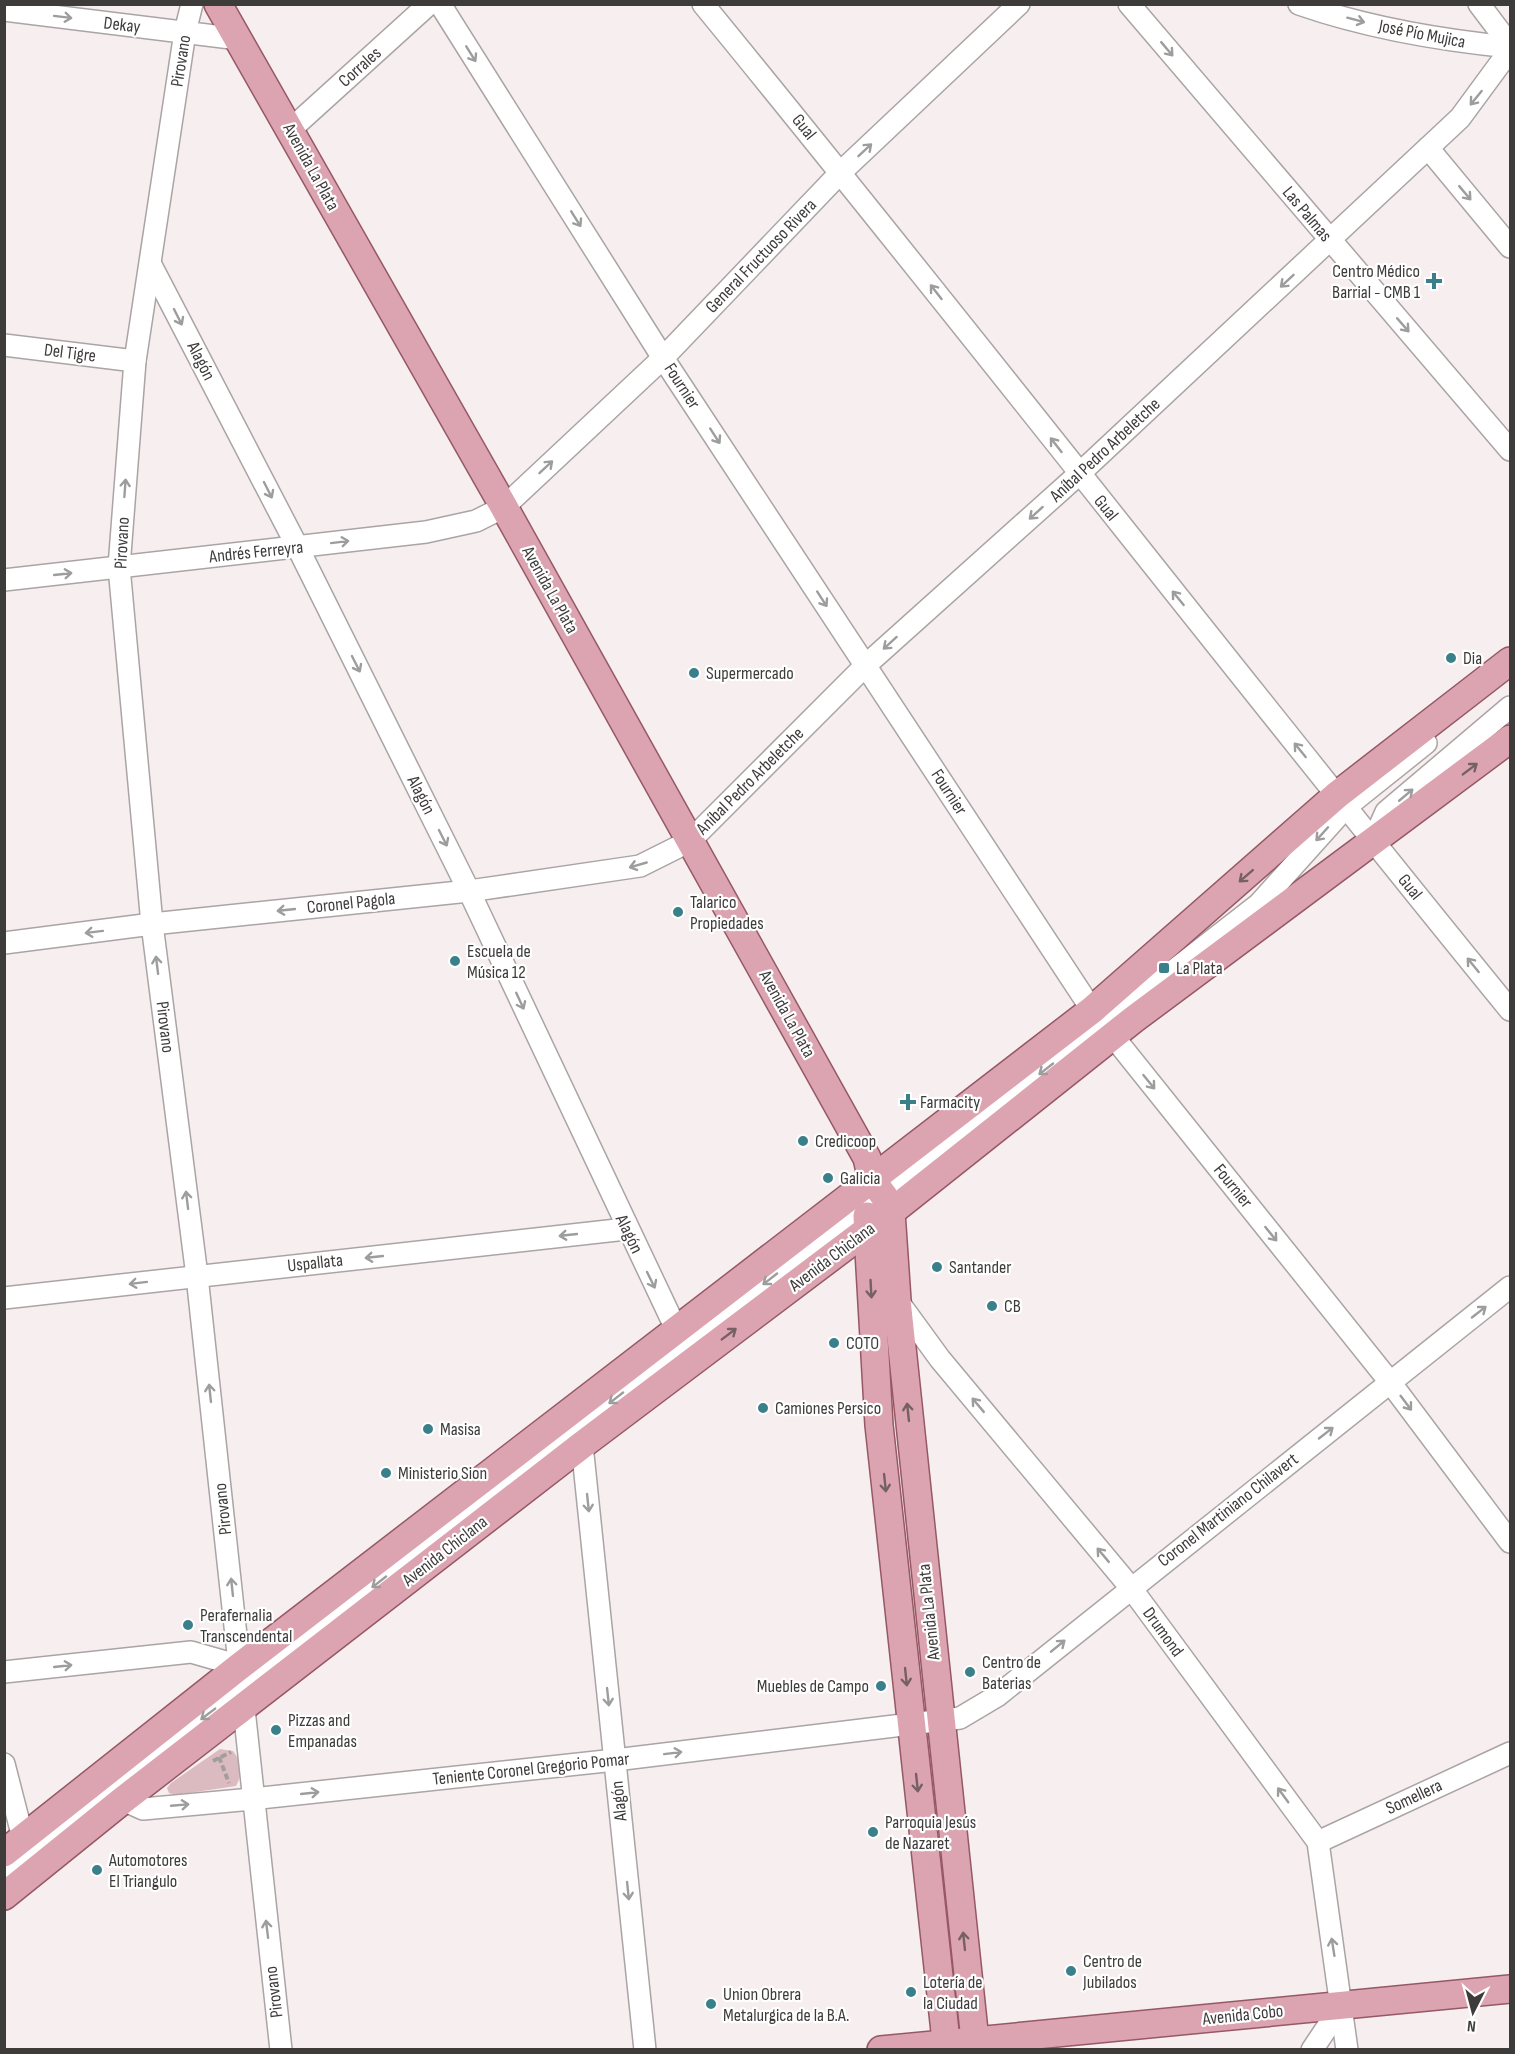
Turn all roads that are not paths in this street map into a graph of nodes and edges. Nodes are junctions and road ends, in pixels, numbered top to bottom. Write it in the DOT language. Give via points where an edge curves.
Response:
graph roads {
  1 [pos="192,4"];
  2 [pos="218,4"];
  3 [pos="429,4"];
  4 [pos="440,4"];
  5 [pos="703,4"];
  6 [pos="1018,4"];
  7 [pos="1129,4"];
  8 [pos="1299,4"];
  9 [pos="1479,4"];
  10 [pos="4,10"];
  11 [pos="185,32"];
  12 [pos="239,39"];
  13 [pos="1510,47"];
  14 [pos="290,130"];
  15 [pos="1428,148"];
  16 [pos="841,172"];
  17 [pos="1330,241"];
  18 [pos="1510,246"];
  19 [pos="151,265"];
  20 [pos="4,345"];
  21 [pos="663,358"];
  22 [pos="135,361"];
  23 [pos="1510,450"];
  24 [pos="1079,474"];
  25 [pos="504,507"];
  26 [pos="298,548"];
  27 [pos="119,567"];
  28 [pos="4,580"];
  29 [pos="1510,661"];
  30 [pos="866,665"];
  31 [pos="1510,675"];
  32 [pos="1510,707"];
  33 [pos="1510,739"];
  34 [pos="1341,801"];
  35 [pos="690,841"];
  36 [pos="1373,842"];
  37 [pos="469,891"];
  38 [pos="152,924"];
  39 [pos="4,943"];
  40 [pos="1510,1010"];
  41 [pos="1103,1023"];
  42 [pos="876,1205"];
  43 [pos="626,1229"];
  44 [pos="197,1276"];
  45 [pos="1510,1287"];
  46 [pos="4,1298"];
  47 [pos="897,1300"];
  48 [pos="676,1331"];
  49 [pos="1390,1382"];
  50 [pos="582,1445"];
  51 [pos="1510,1542"];
  52 [pos="1131,1588"];
  53 [pos="4,1672"];
  54 [pos="242,1687"];
  55 [pos="940,1721"];
  56 [pos="910,1724"];
  57 [pos="1510,1753"];
  58 [pos="615,1760"];
  59 [pos="4,1764"];
  60 [pos="252,1799"];
  61 [pos="123,1800"];
  62 [pos="1318,1842"];
  63 [pos="24,1852"];
  64 [pos="4,1873"];
  65 [pos="4,1896"];
  66 [pos="1510,1989"];
  67 [pos="1342,2005"];
  68 [pos="946,2046"];
  69 [pos="978,2046"];
  70 [pos="281,2049"];
  71 [pos="645,2049"];
  72 [pos="881,2049"];
  73 [pos="1312,2049"];
  74 [pos="1347,2049"];
  1 -- 11 [label="street, Pirovano"];
  2 -- 12 [label="main road, Avenida La Plata"];
  3 -- 14 [label="street, Corrales"];
  4 -- 21 [label="street, Fournier, one-way"];
  5 -- 16 [label="street, Gual"];
  16 -- 6 [label="street, General Fructuoso Rivera, one-way"];
  7 -- 17 [label="street, Las Palmas, one-way"];
  8 -- 13 [label="street, José Pío Mujica, one-way" via="1390,29"];
  9 -- 13 [label="street"];
  10 -- 11 [label="street, Dekay, one-way"];
  11 -- 12 [label="street, Dekay"];
  11 -- 19 [label="street, Pirovano"];
  12 -- 14 [label="main road, Avenida La Plata"];
  13 -- 15 [label="street, Aníbal Pedro Arbeletche, one-way" via="1460,117"];
  14 -- 25 [label="main road, Avenida La Plata"];
  15 -- 17 [label="street, Aníbal Pedro Arbeletche"];
  15 -- 18 [label="street, one-way"];
  16 -- 21 [label="street, General Fructuoso Rivera"];
  24 -- 16 [label="street, Gual, one-way"];
  17 -- 23 [label="street, Las Palmas, one-way"];
  17 -- 24 [label="street, Aníbal Pedro Arbeletche, one-way"];
  19 -- 22 [label="street, Pirovano"];
  19 -- 26 [label="street, Alagón, one-way"];
  20 -- 22 [label="street, Del Tigre"];
  25 -- 21 [label="street, General Fructuoso Rivera, one-way"];
  21 -- 30 [label="street, Fournier, one-way"];
  27 -- 22 [label="street, Pirovano, one-way"];
  24 -- 30 [label="street, Aníbal Pedro Arbeletche, one-way"];
  34 -- 24 [label="street, Gual, one-way"];
  26 -- 25 [label="street, Andrés Ferreyra, one-way" via="426,532 476,521"];
  25 -- 35 [label="main road, Avenida La Plata"];
  26 -- 27 [label="street, Andrés Ferreyra"];
  26 -- 37 [label="street, Alagón, one-way"];
  28 -- 27 [label="street, Andrés Ferreyra, one-way"];
  27 -- 38 [label="street, Pirovano"];
  29 -- 34 [label="main road"];
  30 -- 35 [label="street, Aníbal Pedro Arbeletche"];
  30 -- 41 [label="street, Fournier"];
  31 -- 34 [label="street"];
  36 -- 32 [label="street, one-way" via="1386,812"];
  36 -- 33 [label="main road, one-way"];
  34 -- 36 [label="street, Gual"];
  34 -- 41 [label="main road, one-way"];
  35 -- 37 [label="street, Coronel Pagola, one-way" via="640,866"];
  35 -- 42 [label="main road, Avenida La Plata" via="867,1158"];
  40 -- 36 [label="street, Gual, one-way"];
  36 -- 41 [label="main road"];
  37 -- 38 [label="street, Coronel Pagola, one-way"];
  37 -- 43 [label="street, Alagón, one-way"];
  38 -- 39 [label="street, Coronel Pagola, one-way"];
  44 -- 38 [label="street, Pirovano, one-way"];
  41 -- 42 [label="main road"];
  41 -- 42 [label="main road"];
  41 -- 49 [label="street, Fournier, one-way"];
  42 -- 47 [label="main road, Avenida La Plata"];
  42 -- 48 [label="main road, Avenida Chiclana"];
  50 -- 42 [label="main road, Avenida Chiclana, one-way"];
  42 -- 54 [label="street, one-way" via="835,1229"];
  42 -- 56 [label="main road, Avenida La Plata, one-way" via="879,1425"];
  43 -- 44 [label="street, Uspallata, one-way"];
  43 -- 48 [label="street, Alagón, one-way"];
  44 -- 46 [label="street, Uspallata, one-way"];
  54 -- 44 [label="street, Pirovano, one-way"];
  49 -- 45 [label="street, Coronel Martiniano Chilavert, one-way"];
  52 -- 47 [label="street, Drumond, one-way" via="940,1359"];
  55 -- 47 [label="main road, Avenida La Plata, one-way"];
  48 -- 54 [label="main road, Avenida Chiclana"];
  49 -- 51 [label="street, Fournier, one-way"];
  52 -- 49 [label="street, Coronel Martiniano Chilavert, one-way"];
  50 -- 54 [label="main road, Avenida Chiclana"];
  50 -- 58 [label="street, Alagón, one-way"];
  55 -- 52 [label="street, Coronel Martiniano Chilavert, one-way" via="960,1718 983,1706"];
  62 -- 52 [label="street, Drumond, one-way"];
  53 -- 54 [label="street, one-way" via="191,1652"];
  54 -- 60 [label="street, Pirovano"];
  61 -- 54 [label="main road, Avenida Chiclana, one-way" via="214,1746"];
  54 -- 63 [label="main road, Avenida Chiclana"];
  55 -- 56 [label="street, Teniente Coronel Gregorio Pomar"];
  69 -- 55 [label="main road, Avenida La Plata, one-way"];
  58 -- 56 [label="street, Teniente Coronel Gregorio Pomar, one-way"];
  56 -- 68 [label="main road, Avenida La Plata, one-way"];
  57 -- 62 [label="street, Somellera"];
  60 -- 58 [label="street, Teniente Coronel Gregorio Pomar, one-way"];
  58 -- 71 [label="street, Alagón, one-way"];
  59 -- 63 [label="street"];
  61 -- 60 [label="street, Teniente Coronel Gregorio Pomar, one-way" via="143,1809"];
  70 -- 60 [label="street, Pirovano, one-way"];
  61 -- 63 [label="main road, Avenida Chiclana"];
  67 -- 62 [label="street, Drumond, one-way"];
  63 -- 64 [label="street"];
  63 -- 65 [label="main road, Avenida Chiclana"];
  66 -- 67 [label="main road, Avenida Cobo"];
  67 -- 69 [label="main road, Avenida Cobo"];
  67 -- 73 [label="street"];
  67 -- 74 [label="street, Drumond"];
  68 -- 69 [label="main road, Avenida Cobo"];
  68 -- 72 [label="main road, Avenida Cobo"];
}
